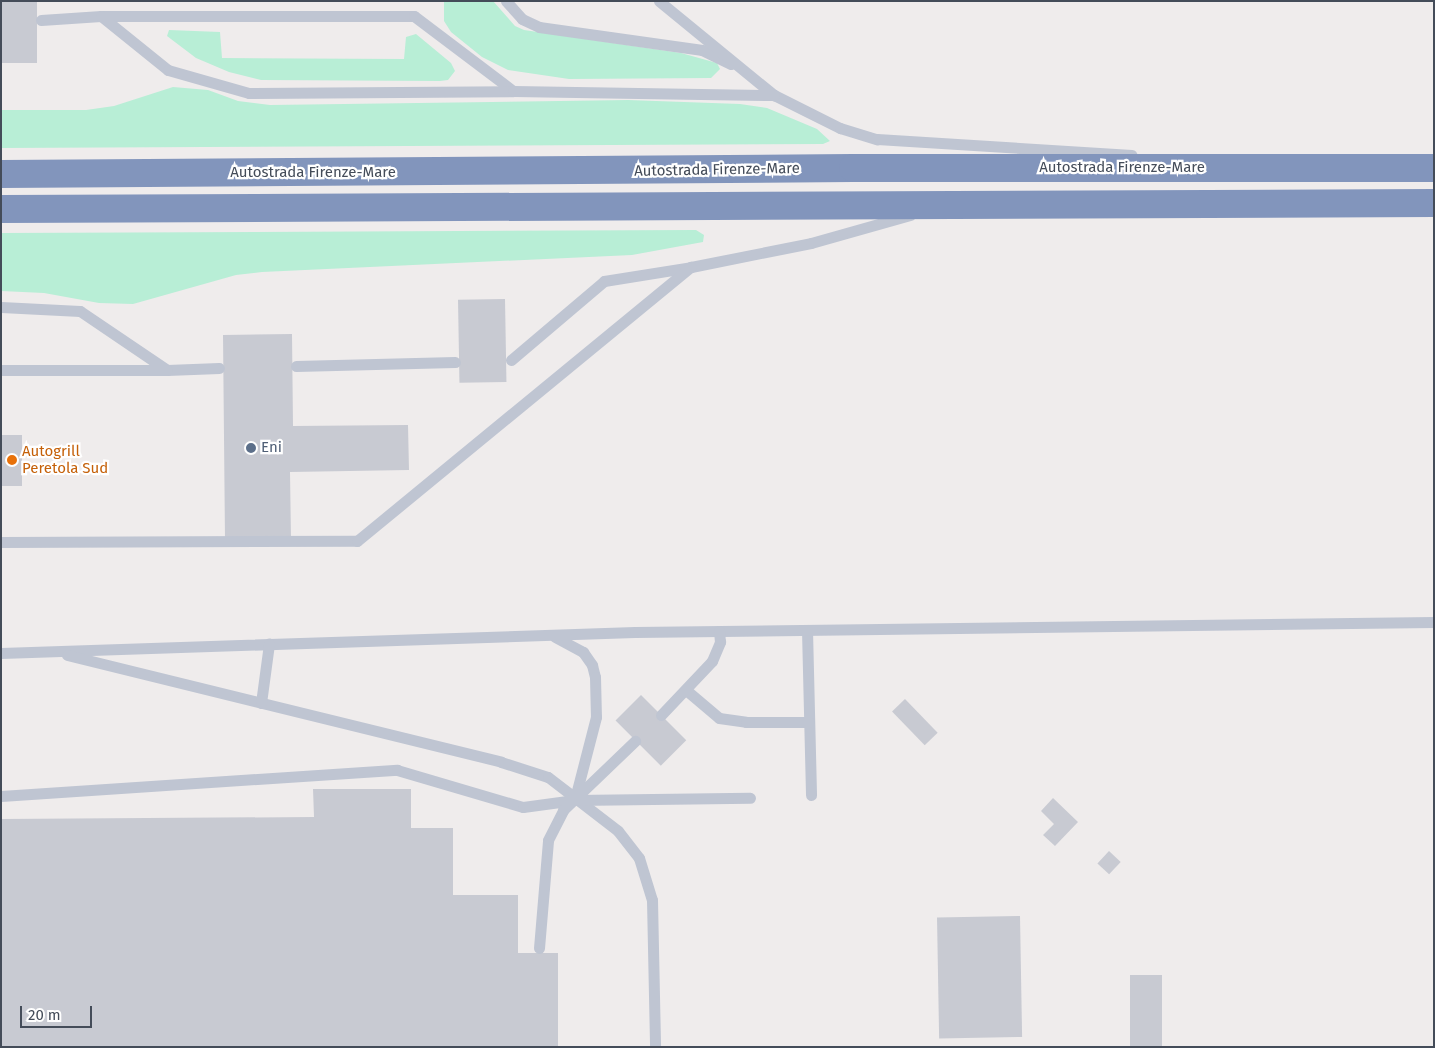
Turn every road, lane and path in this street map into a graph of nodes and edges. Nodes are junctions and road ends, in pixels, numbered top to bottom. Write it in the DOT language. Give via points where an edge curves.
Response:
graph roads {
  1 [pos="506,1"];
  2 [pos="659,1"];
  3 [pos="101,16"];
  4 [pos="41,20"];
  5 [pos="751,73"];
  6 [pos="513,91"];
  7 [pos="774,95"];
  8 [pos="1434,168"];
  9 [pos="1284,169"];
  10 [pos="1,174"];
  11 [pos="1434,203"];
  12 [pos="953,204"];
  13 [pos="1,209"];
  14 [pos="691,268"];
  15 [pos="1,307"];
  16 [pos="511,360"];
  17 [pos="455,362"];
  18 [pos="296,366"];
  19 [pos="219,368"];
  20 [pos="1,370"];
  21 [pos="167,370"];
  22 [pos="1,542"];
  23 [pos="1434,622"];
  24 [pos="807,630"];
  25 [pos="719,631"];
  26 [pos="536,635"];
  27 [pos="269,644"];
  28 [pos="52,651"];
  29 [pos="1,653"];
  30 [pos="686,690"];
  31 [pos="261,703"];
  32 [pos="661,716"];
  33 [pos="809,722"];
  34 [pos="635,741"];
  35 [pos="811,795"];
  36 [pos="1,796"];
  37 [pos="750,798"];
  38 [pos="575,800"];
  39 [pos="539,948"];
  40 [pos="655,1047"];
  1 -- 5 [label="lane" via="522,19 539,28 702,50"];
  2 -- 5 [label="lane"];
  3 -- 4 [label="lane"];
  3 -- 6 [label="lane" via="168,70 249,93"];
  3 -- 6 [label="lane" via="414,16"];
  5 -- 7 [label="lane"];
  6 -- 7 [label="lane"];
  7 -- 9 [label="lane" via="840,128 877,139"];
  8 -- 9 [label="highway, Autostrada Firenze-Mare"];
  9 -- 10 [label="highway, Autostrada Firenze-Mare" via="853,168"];
  11 -- 12 [label="highway"];
  12 -- 13 [label="highway"];
  12 -- 14 [label="lane" via="811,243"];
  14 -- 16 [label="lane" via="604,281"];
  14 -- 22 [label="lane" via="357,541"];
  15 -- 21 [label="lane" via="80,310"];
  17 -- 18 [label="lane"];
  19 -- 21 [label="lane"];
  20 -- 21 [label="lane"];
  23 -- 24 [label="lane"];
  24 -- 25 [label="lane"];
  24 -- 33 [label="lane"];
  25 -- 26 [label="lane"];
  25 -- 30 [label="lane" via="718,651"];
  26 -- 27 [label="lane"];
  26 -- 38 [label="lane" via="569,642 583,652 592,665 596,716"];
  27 -- 28 [label="lane"];
  27 -- 31 [label="lane"];
  28 -- 29 [label="lane"];
  28 -- 31 [label="lane"];
  30 -- 32 [label="lane"];
  30 -- 33 [label="lane" via="719,718 746,722"];
  31 -- 38 [label="lane" via="529,770 548,777"];
  33 -- 35 [label="lane"];
  34 -- 38 [label="lane"];
  36 -- 38 [label="lane" via="397,770 523,807"];
  37 -- 38 [label="lane"];
  38 -- 39 [label="lane" via="564,810 548,840"];
  38 -- 40 [label="lane" via="630,844 650,886"];
}
